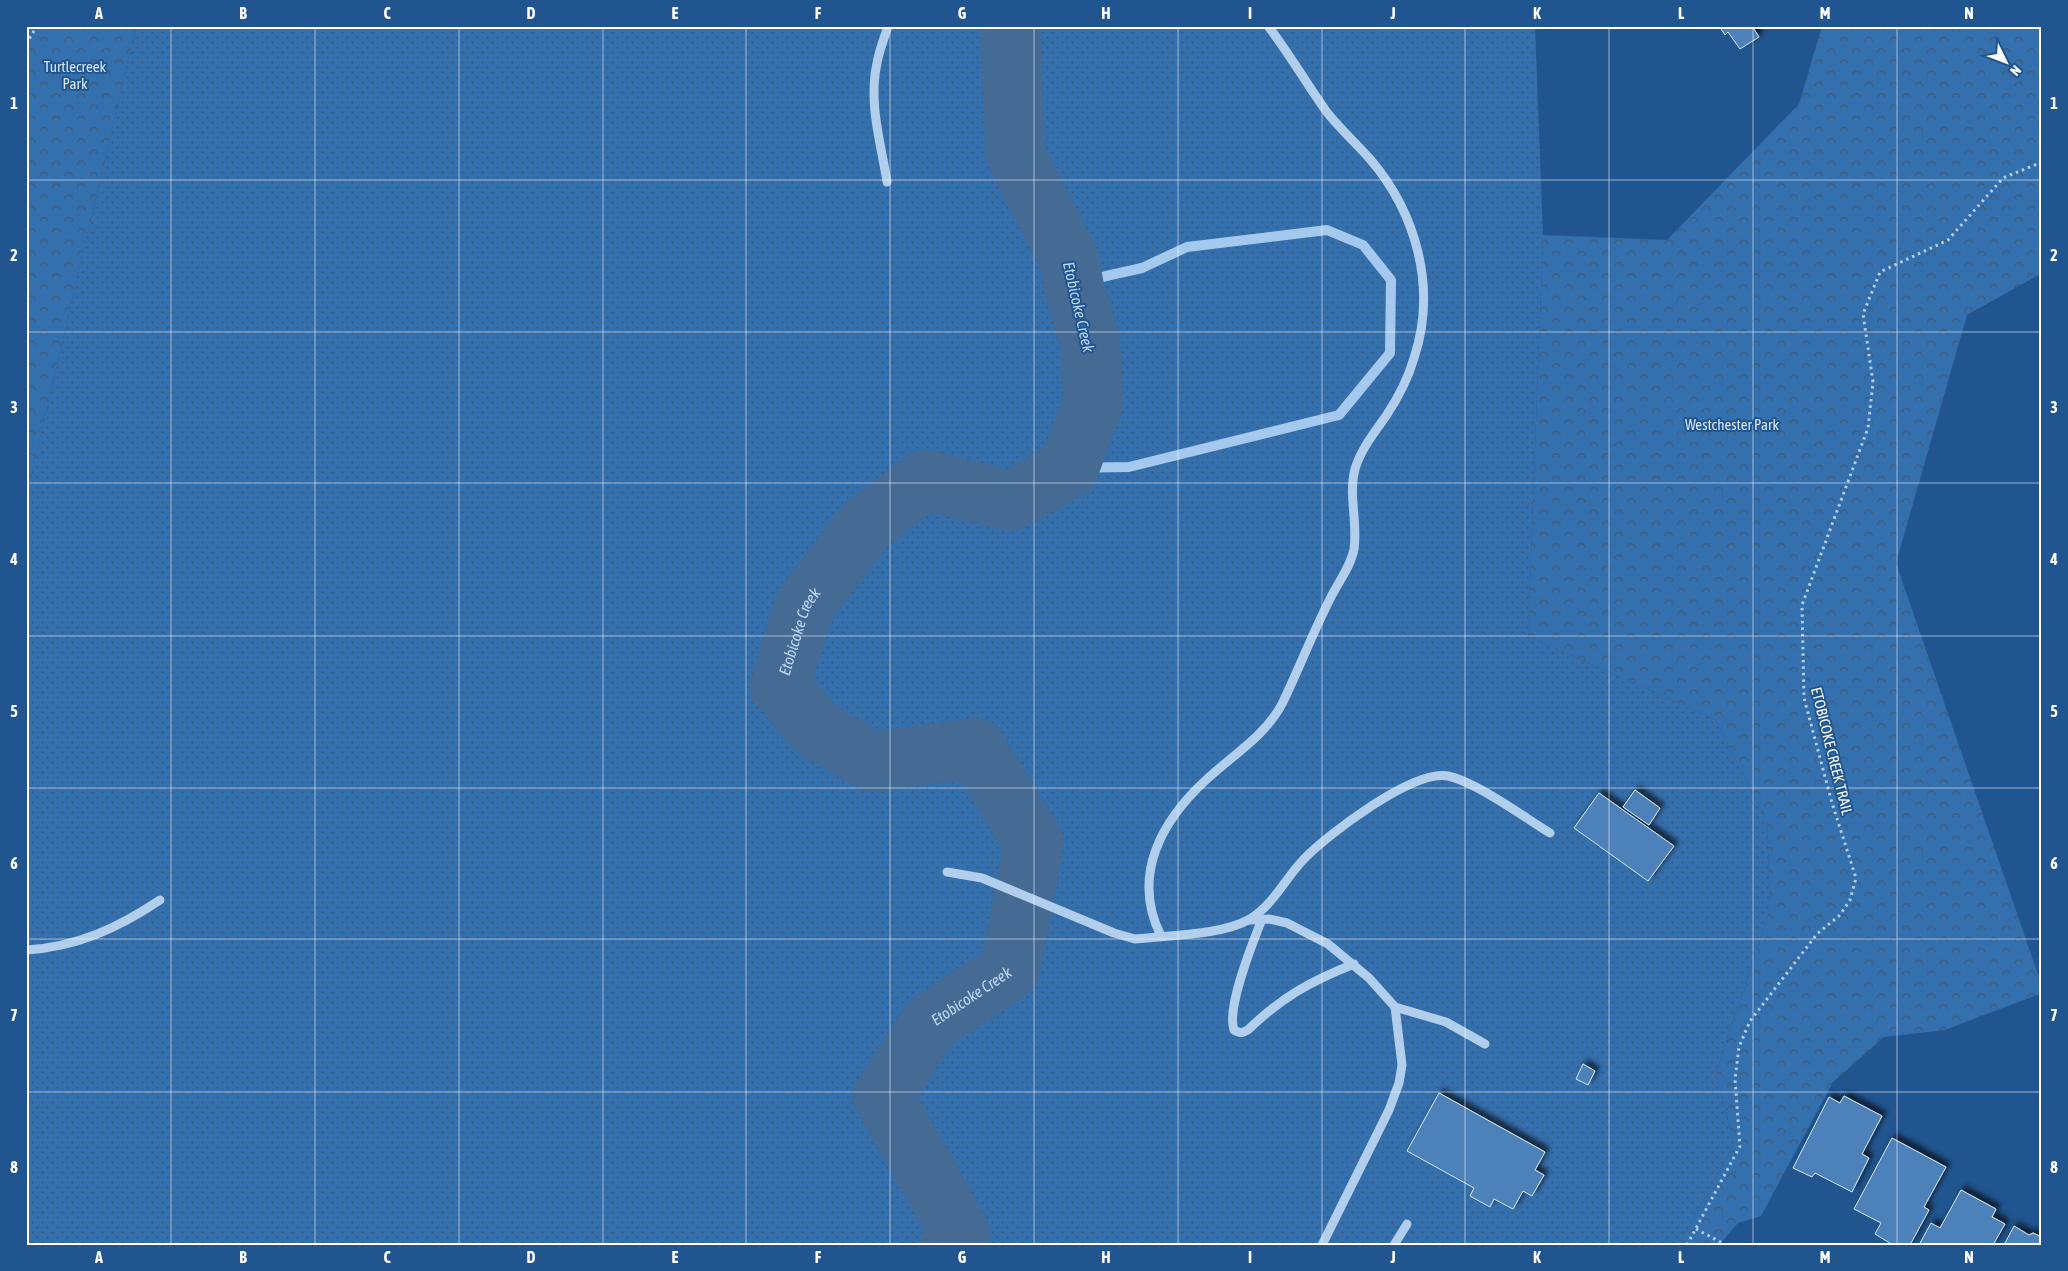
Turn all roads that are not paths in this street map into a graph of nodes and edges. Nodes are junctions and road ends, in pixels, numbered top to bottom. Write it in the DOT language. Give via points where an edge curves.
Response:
graph roads {
  1 [pos="888,26"];
  2 [pos="1268,26"];
  3 [pos="887,182"];
  4 [pos="1550,833"];
  5 [pos="947,872"];
  6 [pos="160,900"];
  7 [pos="1262,919"];
  8 [pos="1249,920"];
  9 [pos="1162,936"];
  10 [pos="26,950"];
  11 [pos="1354,964"];
  12 [pos="1395,1007"];
  13 [pos="1485,1044"];
  14 [pos="1407,1224"];
  15 [pos="1322,1245"];
  16 [pos="1394,1245"];
  1 -- 3 [label="lane" via="874,85 875,115"];
  2 -- 9 [label="lane" via="1327,112 1371,160 1396,199 1415,241 1422,266 1424,316 1409,375 1361,453 1355,469 1351,560 1282,704 1272,720 1184,803 1168,824 1154,854 1150,872 1150,910"];
  4 -- 8 [label="lane" via="1464,782 1445,776 1427,778 1372,806 1330,835 1294,870 1267,905"];
  5 -- 9 [label="lane" via="982,878 1135,939"];
  6 -- 10 [label="lane" via="96,936"];
  7 -- 8 [label="lane"];
  7 -- 11 [label="lane" via="1297,928 1328,944"];
  7 -- 11 [label="lane" via="1239,986 1233,1021 1234,1030 1238,1032 1249,1029 1279,1001 1304,985"];
  8 -- 9 [label="lane" via="1227,928"];
  11 -- 12 [label="lane"];
  12 -- 13 [label="lane" via="1446,1022"];
  12 -- 15 [label="lane" via="1402,1065 1399,1083 1389,1110"];
  14 -- 16 [label="lane"];
}
